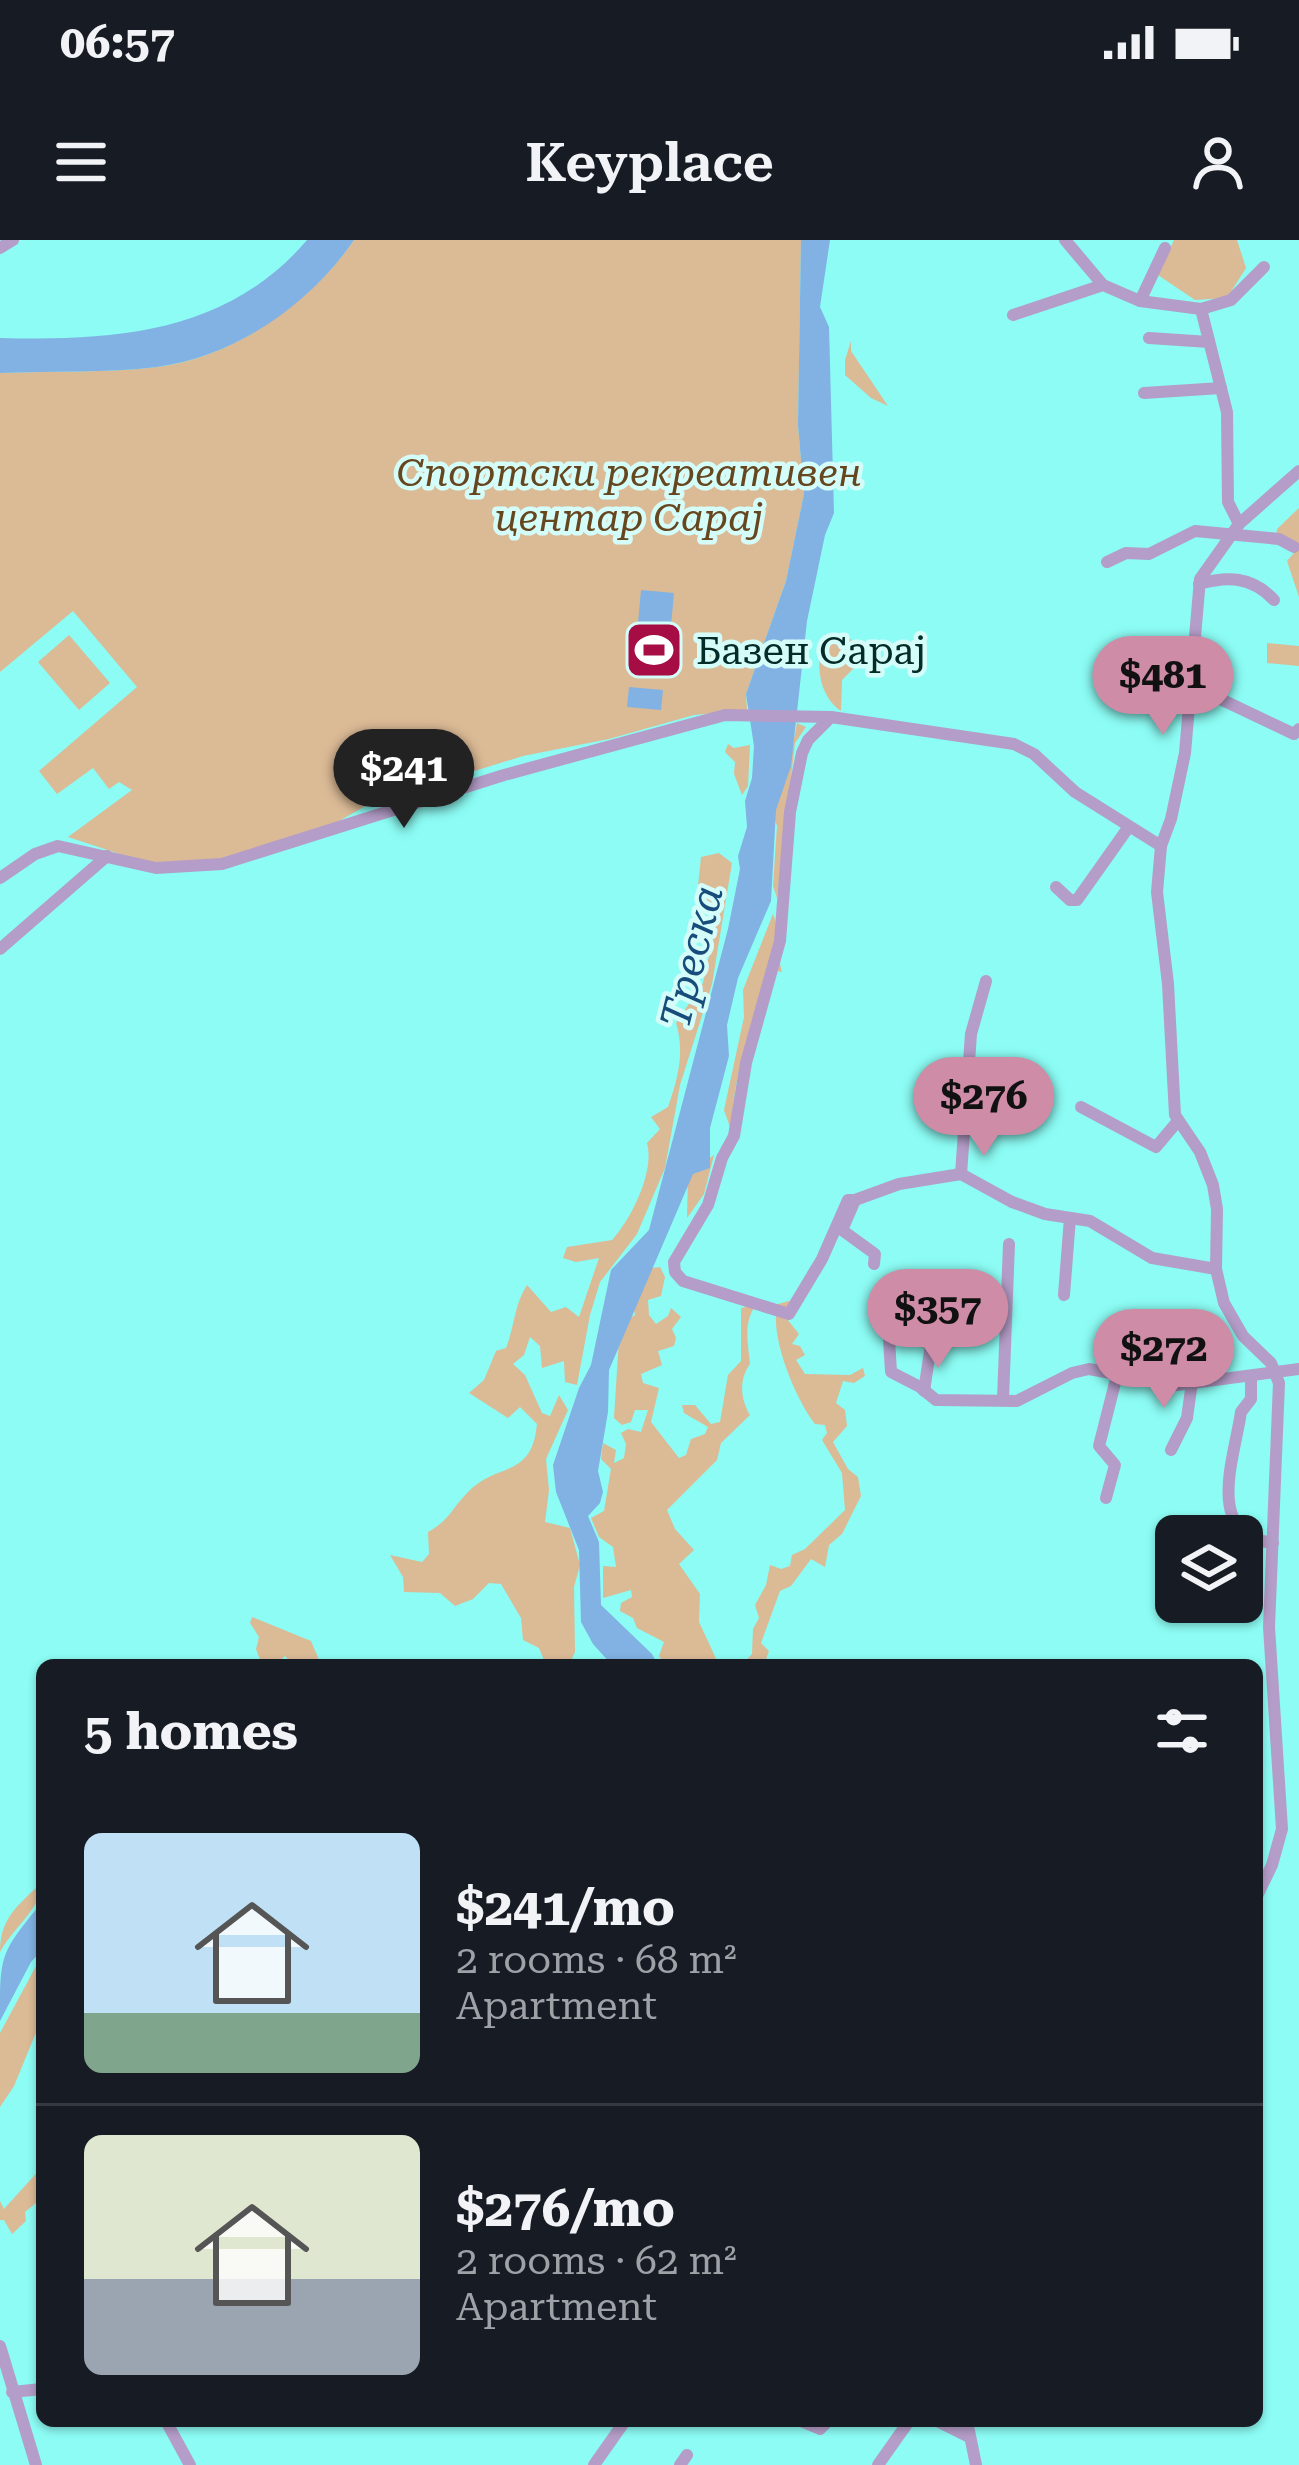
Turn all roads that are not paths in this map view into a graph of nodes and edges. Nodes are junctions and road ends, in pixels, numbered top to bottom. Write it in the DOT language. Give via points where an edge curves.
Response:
graph roads {
  1 [pos="14,240"];
  2 [pos="1065,240"];
  3 [pos="0,248"];
  4 [pos="1165,248"];
  5 [pos="1264,267"];
  6 [pos="1103,285"];
  7 [pos="1140,301"];
  8 [pos="1201,309"];
  9 [pos="1013,316"];
  10 [pos="1149,338"];
  11 [pos="1209,342"];
  12 [pos="1221,388"];
  13 [pos="1144,393"];
  14 [pos="1299,471"];
  15 [pos="1234,530"];
  16 [pos="1294,548"];
  17 [pos="1107,562"];
  18 [pos="1199,584"];
  19 [pos="1274,600"];
  20 [pos="1191,685"];
  21 [pos="831,718"];
  22 [pos="1299,729"];
  23 [pos="1128,828"];
  24 [pos="1160,846"];
  25 [pos="107,856"];
  26 [pos="0,878"];
  27 [pos="1056,887"];
  28 [pos="0,949"];
  29 [pos="986,981"];
  30 [pos="1081,1107"];
  31 [pos="1177,1122"];
  32 [pos="961,1174"];
  33 [pos="855,1200"];
  34 [pos="1070,1218"];
  35 [pos="1009,1244"];
  36 [pos="874,1264"];
  37 [pos="1216,1269"];
  38 [pos="1064,1295"];
  39 [pos="896,1304"];
  40 [pos="940,1327"];
  41 [pos="1299,1369"];
  42 [pos="1276,1371"];
  43 [pos="1117,1375"];
  44 [pos="1251,1376"];
  45 [pos="1192,1382"];
  46 [pos="925,1391"];
  47 [pos="1003,1399"];
  48 [pos="1171,1450"];
  49 [pos="1106,1498"];
  50 [pos="1273,1543"];
  51 [pos="1263,1882"];
  52 [pos="0,2346"];
  53 [pos="36,2390"];
  54 [pos="12,2392"];
  55 [pos="18,2407"];
  56 [pos="0,2410"];
  57 [pos="169,2427"];
  58 [pos="621,2427"];
  59 [pos="905,2427"];
  60 [pos="967,2428"];
  61 [pos="36,2465"];
  62 [pos="190,2465"];
  63 [pos="594,2465"];
  64 [pos="878,2465"];
  65 [pos="976,2465"];
  1 -- 3 [label="street"];
  2 -- 6 [label="street"];
  4 -- 7 [label="street"];
  5 -- 8 [label="street" via="1231,300"];
  6 -- 7 [label="street"];
  6 -- 9 [label="street"];
  7 -- 8 [label="street"];
  8 -- 11 [label="street"];
  10 -- 11 [label="street"];
  11 -- 12 [label="street"];
  12 -- 13 [label="street"];
  12 -- 15 [label="street"];
  14 -- 15 [label="street"];
  15 -- 16 [label="street"];
  15 -- 17 [label="street" via="1195,531 1149,554"];
  15 -- 18 [label="street"];
  18 -- 19 [label="street" via="1232,577"];
  18 -- 20 [label="street"];
  20 -- 22 [label="street" via="1294,734"];
  20 -- 24 [label="street" via="1185,753"];
  21 -- 23 [label="street" via="1014,743"];
  21 -- 25 [label="street" via="732,715 504,775 222,864 156,868"];
  21 -- 33 [label="street" via="802,753 780,941 734,1136 675,1273 789,1313 848,1200"];
  23 -- 24 [label="street"];
  23 -- 27 [label="street" via="1077,900"];
  24 -- 31 [label="street" via="1158,912"];
  25 -- 26 [label="street" via="44,850"];
  25 -- 28 [label="street"];
  29 -- 32 [label="street" via="971,1034"];
  30 -- 31 [label="street" via="1156,1147"];
  31 -- 37 [label="street" via="1213,1185"];
  32 -- 33 [label="street"];
  32 -- 34 [label="street" via="1012,1202"];
  33 -- 36 [label="street" via="842,1230 866,1245"];
  34 -- 37 [label="street" via="1152,1258"];
  34 -- 38 [label="street"];
  35 -- 47 [label="street"];
  37 -- 42 [label="street" via="1232,1320"];
  39 -- 46 [label="street" via="888,1322 891,1372"];
  40 -- 46 [label="street"];
  41 -- 42 [label="street"];
  42 -- 44 [label="street"];
  42 -- 50 [label="street"];
  43 -- 45 [label="street"];
  43 -- 47 [label="street" via="1089,1369"];
  43 -- 49 [label="street" via="1099,1446 1114,1465"];
  44 -- 45 [label="street"];
  44 -- 50 [label="street" via="1229,1514 1240,1532"];
  45 -- 48 [label="street"];
  46 -- 47 [label="street" via="936,1400"];
  50 -- 51 [label="street" via="1272,1700 1283,1803"];
  52 -- 54 [label="street"];
  53 -- 54 [label="street"];
  54 -- 55 [label="street"];
  55 -- 56 [label="street"];
  55 -- 61 [label="street"];
  57 -- 62 [label="street"];
  58 -- 63 [label="street"];
  59 -- 64 [label="street"];
  60 -- 65 [label="street"];
}
